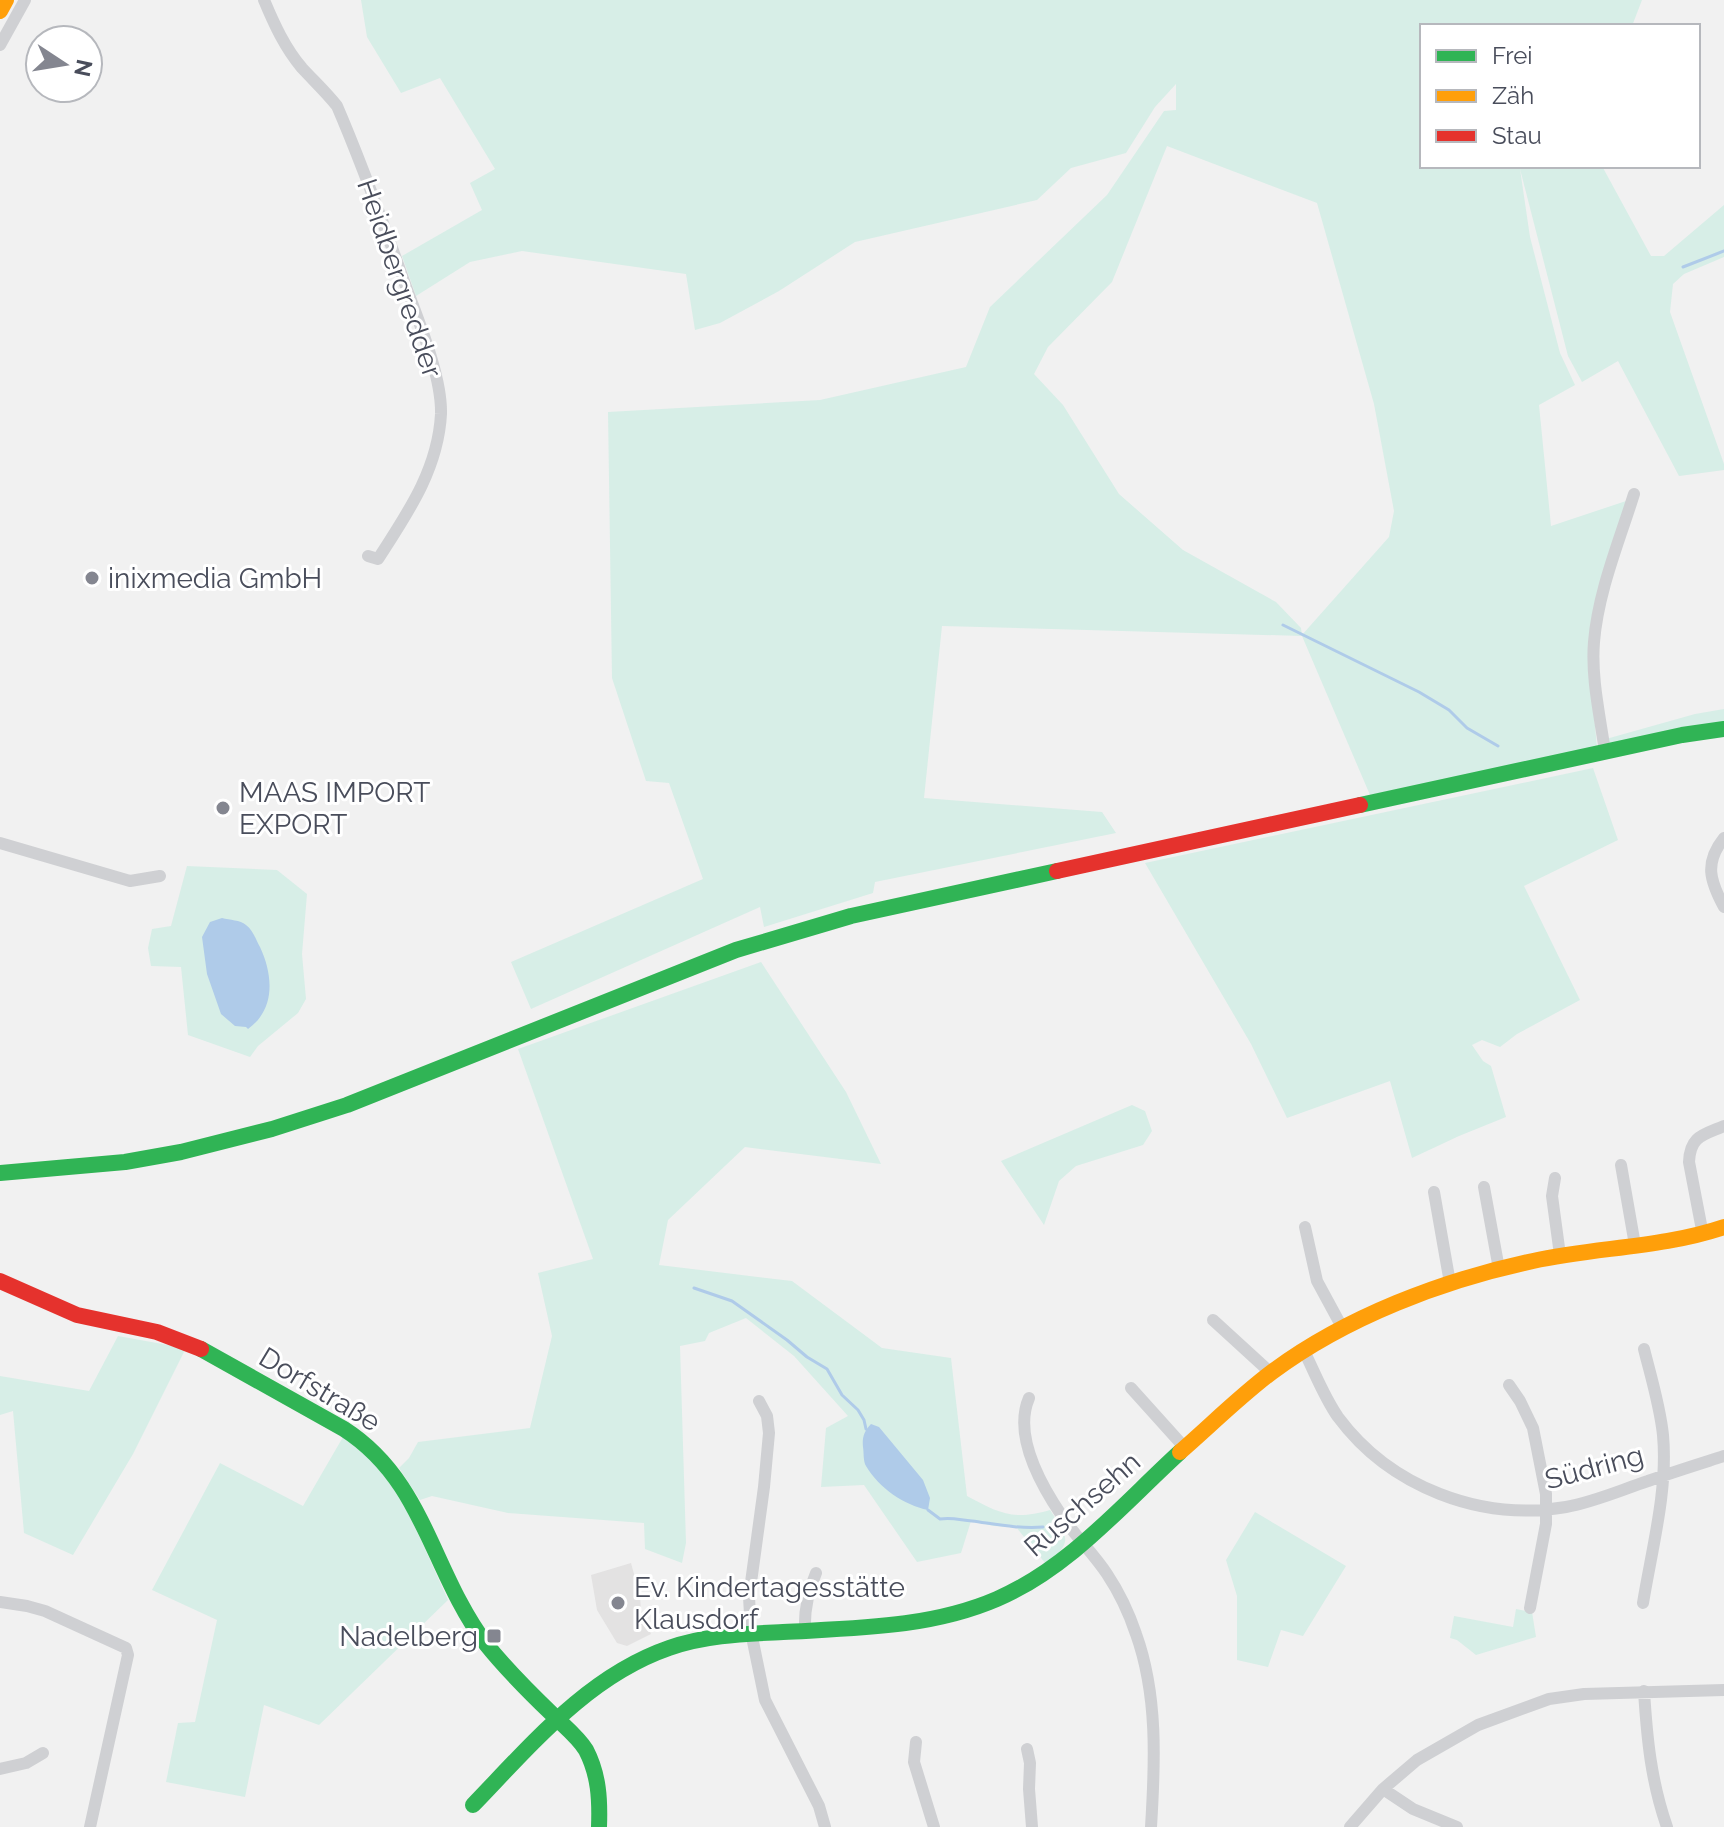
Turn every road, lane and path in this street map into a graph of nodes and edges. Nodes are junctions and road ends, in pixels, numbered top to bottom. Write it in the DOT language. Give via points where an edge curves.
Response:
graph roads {
  1 [pos="6,0"];
  2 [pos="25,0"];
  3 [pos="264,0"];
  4 [pos="0,11"];
  5 [pos="0,45"];
  6 [pos="1634,494"];
  7 [pos="368,556"];
  8 [pos="1724,729"];
  9 [pos="1605,752"];
  10 [pos="1724,838"];
  11 [pos="0,843"];
  12 [pos="160,876"];
  13 [pos="1724,907"];
  14 [pos="1724,1126"];
  15 [pos="1621,1165"];
  16 [pos="0,1173"];
  17 [pos="1555,1178"];
  18 [pos="1484,1187"];
  19 [pos="1434,1192"];
  20 [pos="1305,1227"];
  21 [pos="1724,1227"];
  22 [pos="1703,1235"];
  23 [pos="1635,1245"];
  24 [pos="1560,1255"];
  25 [pos="1499,1269"];
  26 [pos="0,1281"];
  27 [pos="1450,1283"];
  28 [pos="1213,1320"];
  29 [pos="1343,1329"];
  30 [pos="1644,1349"];
  31 [pos="1304,1351"];
  32 [pos="1271,1373"];
  33 [pos="1509,1385"];
  34 [pos="1131,1388"];
  35 [pos="1029,1398"];
  36 [pos="759,1401"];
  37 [pos="1185,1448"];
  38 [pos="1724,1456"];
  39 [pos="1663,1476"];
  40 [pos="1547,1509"];
  41 [pos="1084,1543"];
  42 [pos="816,1573"];
  43 [pos="0,1602"];
  44 [pos="1643,1603"];
  45 [pos="1530,1608"];
  46 [pos="805,1631"];
  47 [pos="751,1632"];
  48 [pos="1724,1690"];
  49 [pos="1644,1691"];
  50 [pos="557,1719"];
  51 [pos="916,1742"];
  52 [pos="1027,1749"];
  53 [pos="43,1753"];
  54 [pos="0,1769"];
  55 [pos="1383,1789"];
  56 [pos="473,1805"];
  57 [pos="90,1827"];
  58 [pos="599,1827"];
  59 [pos="825,1827"];
  60 [pos="934,1827"];
  61 [pos="1032,1827"];
  62 [pos="1151,1827"];
  63 [pos="1350,1827"];
  64 [pos="1457,1827"];
  65 [pos="1667,1827"];
  1 -- 4 [label="main road"];
  2 -- 5 [label="street"];
  3 -- 7 [label="street, Heidbergredder" via="286,46 337,106 414,305 439,387 441,414 428,472 378,559"];
  6 -- 9 [label="street" via="1593,642"];
  8 -- 9 [label="main road"];
  9 -- 16 [label="main road" via="851,916 736,950 347,1105 272,1129 125,1162"];
  10 -- 13 [label="street" via="1711,866"];
  11 -- 12 [label="street" via="130,881"];
  14 -- 22 [label="street" via="1696,1139 1689,1151"];
  15 -- 23 [label="street"];
  17 -- 24 [label="street" via="1552,1196"];
  18 -- 25 [label="street"];
  19 -- 27 [label="street"];
  20 -- 29 [label="street" via="1317,1281"];
  21 -- 22 [label="main road"];
  22 -- 23 [label="main road"];
  23 -- 24 [label="main road"];
  24 -- 25 [label="main road"];
  25 -- 27 [label="main road"];
  26 -- 50 [label="main road, Dorfstraße" via="85,1317 176,1338 365,1443 400,1482 473,1625"];
  27 -- 29 [label="main road"];
  28 -- 32 [label="street"];
  29 -- 31 [label="main road"];
  30 -- 39 [label="street" via="1660,1413"];
  31 -- 32 [label="main road"];
  31 -- 40 [label="street, Südring" via="1337,1415 1392,1469 1429,1490 1473,1505"];
  32 -- 37 [label="main road, Ruschsehn"];
  33 -- 40 [label="street" via="1533,1428"];
  34 -- 37 [label="street"];
  35 -- 41 [label="street" via="1023,1426 1028,1448 1062,1517"];
  36 -- 47 [label="street" via="769,1433 749,1597"];
  37 -- 41 [label="main road, Ruschsehn"];
  38 -- 39 [label="street, Südring"];
  39 -- 40 [label="street, Südring"];
  39 -- 44 [label="street"];
  40 -- 45 [label="street"];
  41 -- 46 [label="main road, Ruschsehn" via="1010,1593 952,1615 917,1623"];
  41 -- 62 [label="street" via="1126,1609 1142,1651 1153,1728"];
  42 -- 46 [label="street"];
  43 -- 57 [label="street" via="45,1611 126,1648"];
  46 -- 47 [label="main road, Ruschsehn"];
  47 -- 50 [label="main road, Ruschsehn" via="688,1641 654,1653 626,1667"];
  47 -- 59 [label="street" via="765,1700"];
  48 -- 49 [label="street"];
  49 -- 55 [label="street" via="1549,1699 1478,1725 1417,1760"];
  49 -- 65 [label="street" via="1647,1747"];
  50 -- 56 [label="main road"];
  50 -- 58 [label="main road, Dorfstraße" via="592,1760 599,1782"];
  51 -- 60 [label="street" via="914,1762"];
  52 -- 61 [label="street"];
  53 -- 54 [label="street"];
  55 -- 63 [label="street"];
  55 -- 64 [label="street" via="1413,1809"];
}
